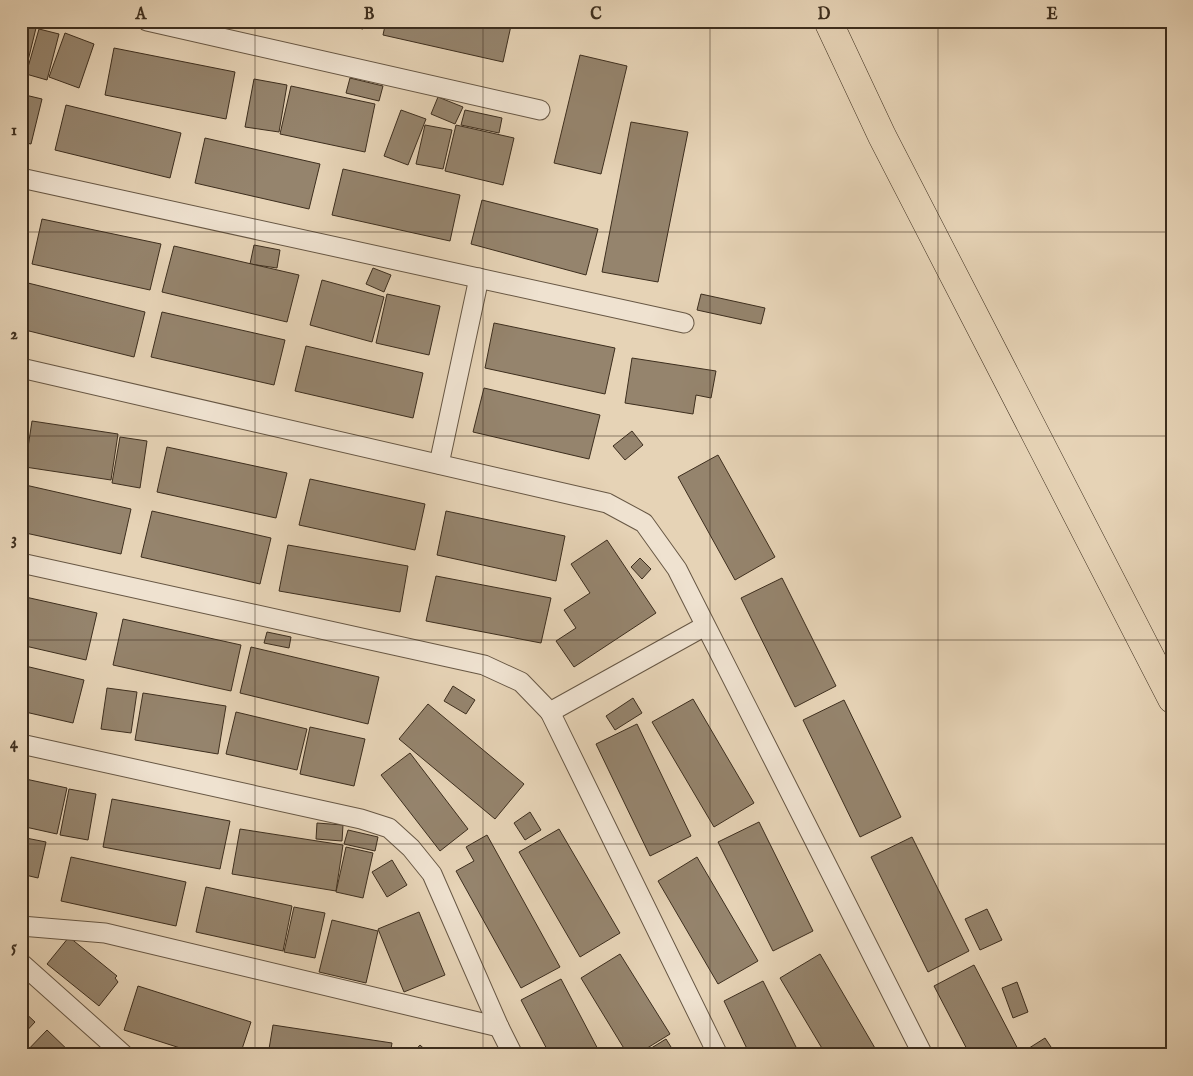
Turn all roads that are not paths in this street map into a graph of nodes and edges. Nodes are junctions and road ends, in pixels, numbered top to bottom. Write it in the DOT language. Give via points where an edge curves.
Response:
graph roads {
  1 [pos="147,21"];
  2 [pos="808,21"];
  3 [pos="828,21"];
  4 [pos="540,110"];
  5 [pos="882,136"];
  6 [pos="21,178"];
  7 [pos="479,278"];
  8 [pos="684,323"];
  9 [pos="21,368"];
  10 [pos="439,464"];
  11 [pos="21,563"];
  12 [pos="705,626"];
  13 [pos="1172,699"];
  14 [pos="550,712"];
  15 [pos="21,744"];
  16 [pos="21,926"];
  17 [pos="21,963"];
  18 [pos="499,1027"];
  19 [pos="124,1055"];
  20 [pos="513,1055"];
  21 [pos="718,1055"];
  22 [pos="923,1055"];
  1 -- 4 [label="street"];
  2 -- 5 [label="main road"];
  3 -- 5 [label="main road"];
  5 -- 13 [label="main road"];
  6 -- 7 [label="street"];
  7 -- 8 [label="street"];
  7 -- 10 [label="street"];
  9 -- 10 [label="street"];
  10 -- 12 [label="street" via="607,503 644,524 677,569"];
  11 -- 14 [label="street" via="484,665 521,682"];
  12 -- 14 [label="street"];
  12 -- 22 [label="street"];
  14 -- 21 [label="street"];
  15 -- 18 [label="street" via="389,828 432,874"];
  16 -- 18 [label="street" via="105,933"];
  17 -- 19 [label="street"];
  18 -- 20 [label="street"];
}
